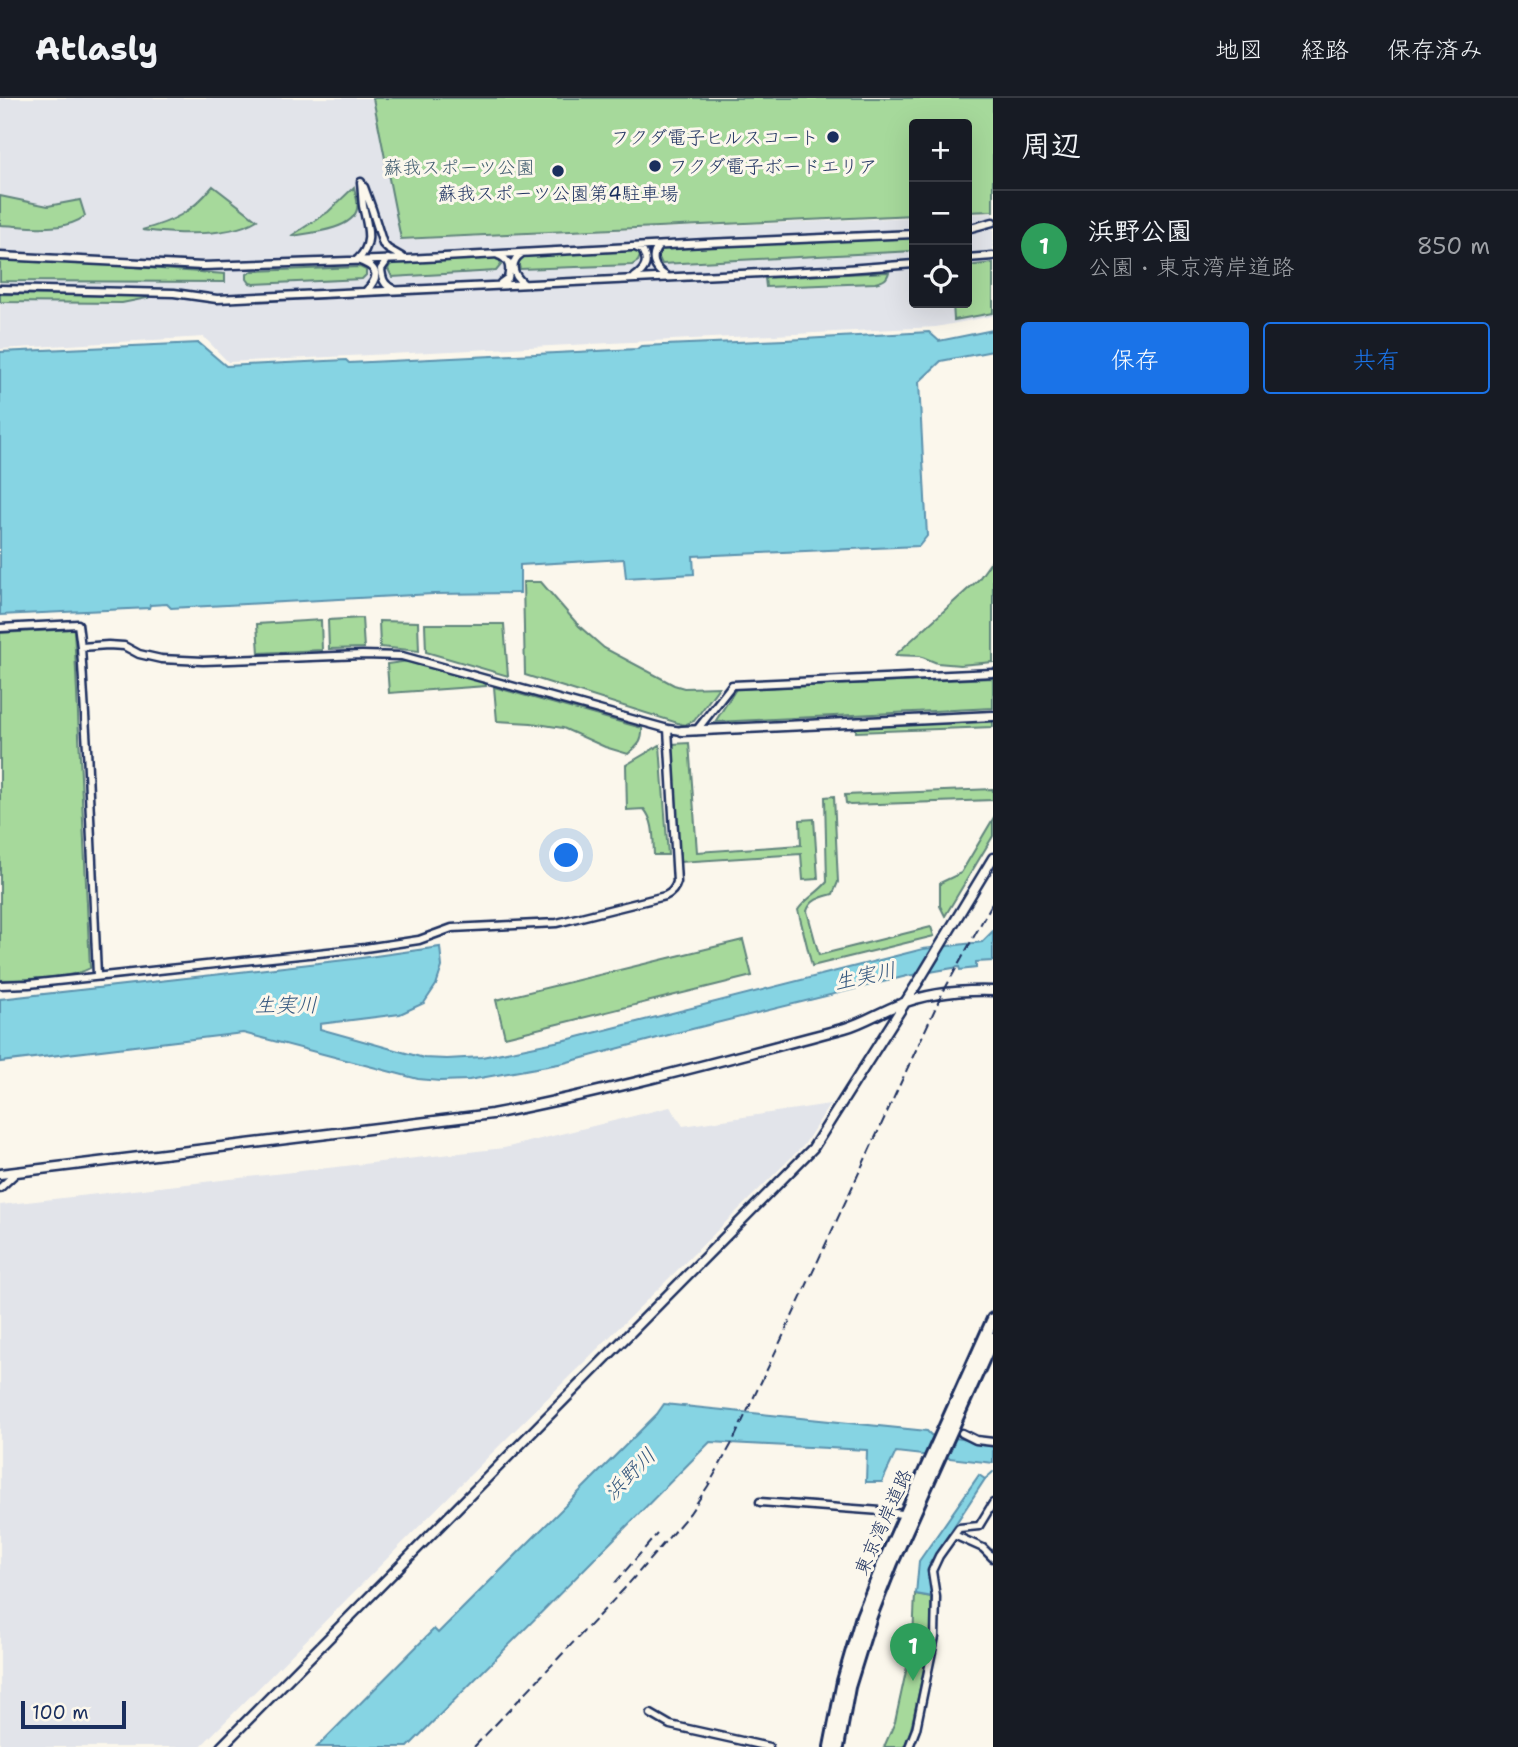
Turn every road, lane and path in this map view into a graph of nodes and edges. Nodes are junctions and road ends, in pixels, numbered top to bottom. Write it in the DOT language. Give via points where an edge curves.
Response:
graph roads {
  1 [pos="993,222"];
  2 [pos="972,228"];
  3 [pos="909,234"];
  4 [pos="659,246"];
  5 [pos="635,247"];
  6 [pos="522,253"];
  7 [pos="496,254"];
  8 [pos="0,256"];
  9 [pos="993,256"];
  10 [pos="972,258"];
  11 [pos="407,259"];
  12 [pos="358,260"];
  13 [pos="388,260"];
  14 [pos="909,264"];
  15 [pos="667,277"];
  16 [pos="632,278"];
  17 [pos="523,283"];
  18 [pos="498,285"];
  19 [pos="0,289"];
  20 [pos="395,290"];
  21 [pos="366,291"];
  22 [pos="0,628"];
  23 [pos="81,647"];
  24 [pos="993,673"];
  25 [pos="993,716"];
  26 [pos="668,729"];
  27 [pos="682,731"];
  28 [pos="696,731"];
  29 [pos="993,858"];
  30 [pos="97,975"];
  31 [pos="0,985"];
  32 [pos="993,991"];
  33 [pos="906,1002"];
  34 [pos="17,1172"];
  35 [pos="0,1174"];
  36 [pos="0,1188"];
  37 [pos="993,1320"];
  38 [pos="993,1338"];
  39 [pos="962,1433"];
  40 [pos="946,1435"];
  41 [pos="993,1442"];
  42 [pos="760,1502"];
  43 [pos="993,1503"];
  44 [pos="910,1516"];
  45 [pos="954,1535"];
  46 [pos="992,1555"];
  47 [pos="651,1714"];
  48 [pos="221,1747"];
  49 [pos="769,1747"];
  50 [pos="830,1747"];
  51 [pos="838,1747"];
  52 [pos="909,1747"];
  1 -- 2 [label="street"];
  3 -- 4 [label="street"];
  4 -- 5 [label="street"];
  4 -- 15 [label="street" via="654,262"];
  5 -- 6 [label="street"];
  5 -- 16 [label="street" via="642,250 646,263"];
  6 -- 7 [label="street"];
  6 -- 17 [label="street" via="513,269"];
  7 -- 11 [label="street"];
  7 -- 18 [label="street" via="508,262 509,272"];
  8 -- 12 [label="street" via="203,266"];
  9 -- 10 [label="street"];
  11 -- 12 [label="street" via="383,244 361,182 369,237"];
  11 -- 13 [label="street"];
  12 -- 13 [label="street"];
  12 -- 21 [label="street" via="376,276"];
  13 -- 20 [label="street" via="382,276"];
  14 -- 15 [label="street"];
  15 -- 16 [label="street"];
  16 -- 17 [label="street"];
  17 -- 18 [label="street"];
  18 -- 20 [label="street"];
  19 -- 21 [label="street" via="174,293 217,299"];
  20 -- 21 [label="street"];
  22 -- 23 [label="street" via="78,624"];
  23 -- 26 [label="street" via="124,646 161,660 203,662 402,656"];
  23 -- 30 [label="street"];
  24 -- 28 [label="street" via="732,685"];
  25 -- 28 [label="street"];
  26 -- 27 [label="street"];
  26 -- 30 [label="street" via="677,882 665,896 557,923 452,928 419,940 365,948"];
  27 -- 28 [label="street"];
  29 -- 33 [label="street"];
  30 -- 31 [label="street"];
  32 -- 33 [label="street" via="972,990"];
  33 -- 34 [label="street" via="852,1026 492,1114"];
  33 -- 48 [label="street" via="813,1148"];
  34 -- 35 [label="street"];
  34 -- 36 [label="street"];
  37 -- 40 [label="highway, 東京湾岸道路"];
  38 -- 40 [label="highway, 東京湾岸道路"];
  39 -- 41 [label="street"];
  40 -- 44 [label="highway, 東京湾岸道路"];
  42 -- 44 [label="street"];
  43 -- 45 [label="street" via="979,1526 959,1528"];
  44 -- 50 [label="highway, 東京湾岸道路" via="884,1562 857,1630"];
  44 -- 51 [label="highway, 東京湾岸道路" via="865,1633"];
  45 -- 46 [label="street"];
  45 -- 52 [label="street" via="932,1571 935,1637"];
  47 -- 49 [label="street" via="670,1725"];
}
